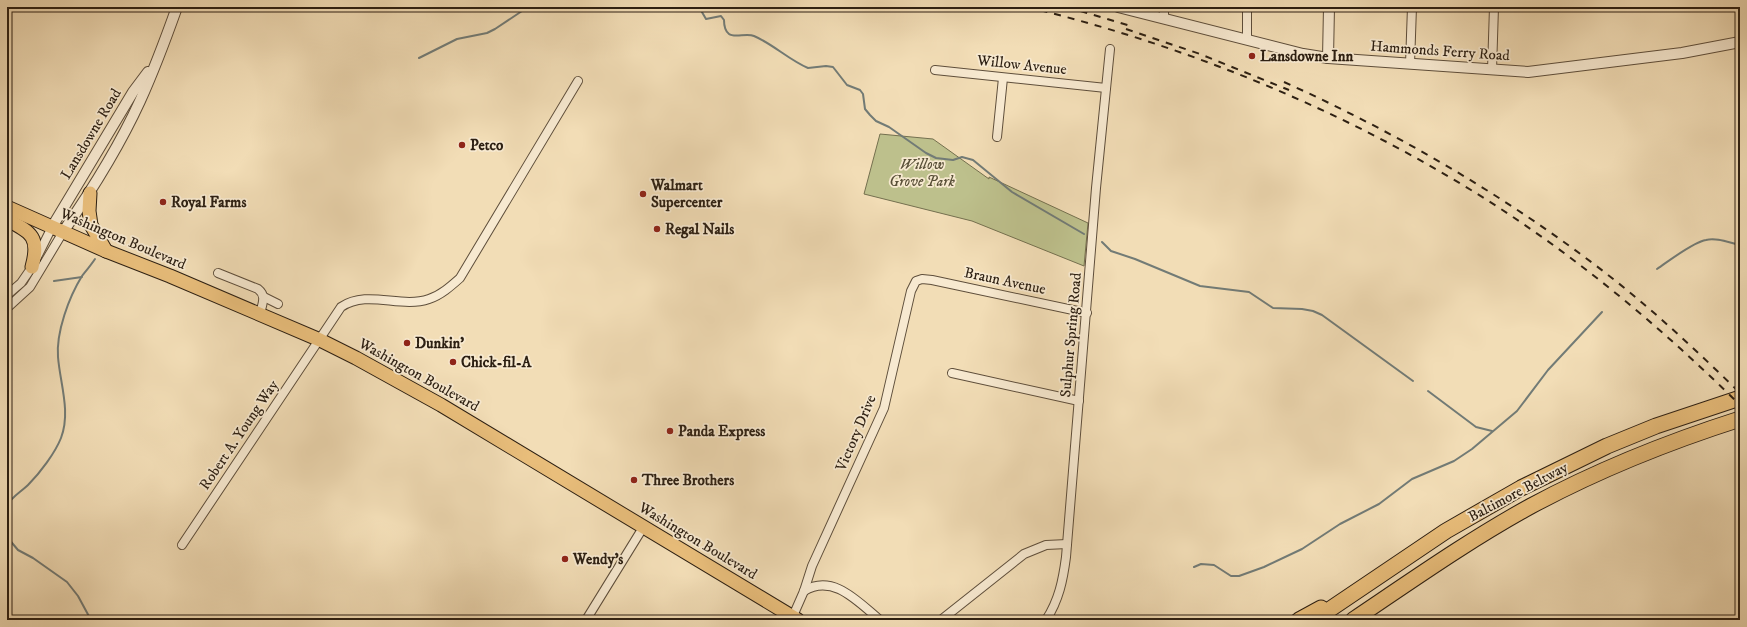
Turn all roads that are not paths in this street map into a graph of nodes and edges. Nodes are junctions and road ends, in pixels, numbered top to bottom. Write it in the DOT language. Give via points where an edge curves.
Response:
graph roads {
  1 [pos="177,7"];
  2 [pos="1118,7"];
  3 [pos="1164,7"];
  4 [pos="1247,7"];
  5 [pos="1329,7"];
  6 [pos="1412,7"];
  7 [pos="1494,7"];
  8 [pos="1164,18"];
  9 [pos="1246,40"];
  10 [pos="1740,42"];
  11 [pos="1110,49"];
  12 [pos="1328,58"];
  13 [pos="157,59"];
  14 [pos="1410,64"];
  15 [pos="935,70"];
  16 [pos="1492,70"];
  17 [pos="1003,78"];
  18 [pos="578,81"];
  19 [pos="1106,88"];
  20 [pos="997,137"];
  21 [pos="90,193"];
  22 [pos="7,207"];
  23 [pos="7,220"];
  24 [pos="58,230"];
  25 [pos="106,251"];
  26 [pos="32,267"];
  27 [pos="218,273"];
  28 [pos="916,281"];
  29 [pos="7,295"];
  30 [pos="264,297"];
  31 [pos="278,304"];
  32 [pos="7,308"];
  33 [pos="1087,313"];
  34 [pos="260,314"];
  35 [pos="320,340"];
  36 [pos="952,373"];
  37 [pos="1740,398"];
  38 [pos="1079,401"];
  39 [pos="1740,419"];
  40 [pos="644,526"];
  41 [pos="1067,544"];
  42 [pos="182,545"];
  43 [pos="1368,584"];
  44 [pos="804,591"];
  45 [pos="798,619"];
  46 [pos="586,620"];
  47 [pos="880,620"];
  48 [pos="941,620"];
  49 [pos="1046,620"];
  50 [pos="1299,620"];
  51 [pos="1314,620"];
  52 [pos="1353,620"];
  1 -- 13 [label="street, Lansdowne Road"];
  2 -- 8 [label="street, Hammonds Ferry Road"];
  3 -- 8 [label="street"];
  4 -- 9 [label="street"];
  5 -- 12 [label="street"];
  6 -- 14 [label="street"];
  7 -- 16 [label="street"];
  8 -- 9 [label="street, Hammonds Ferry Road"];
  9 -- 12 [label="street, Hammonds Ferry Road"];
  10 -- 16 [label="street, Hammonds Ferry Road" via="1682,53 1539,71"];
  11 -- 19 [label="street, Sulphur Spring Road"];
  12 -- 14 [label="street, Hammonds Ferry Road"];
  13 -- 21 [label="street, Lansdowne Road" via="122,138"];
  13 -- 24 [label="street, Lansdowne Road" via="133,92 92,163"];
  14 -- 16 [label="street, Hammonds Ferry Road"];
  15 -- 17 [label="street, Willow Avenue"];
  17 -- 19 [label="street, Willow Avenue"];
  17 -- 20 [label="street"];
  18 -- 35 [label="street, Robert A. Young Way" via="460,278 440,294 429,299 359,299 348,303 338,311"];
  19 -- 33 [label="street, Sulphur Spring Road"];
  21 -- 24 [label="street, Lansdowne Road"];
  21 -- 25 [label="main road" via="91,225"];
  22 -- 24 [label="main road, Washington Boulevard"];
  23 -- 26 [label="main road" via="33,236 36,252"];
  24 -- 25 [label="main road, Washington Boulevard"];
  24 -- 26 [label="street"];
  24 -- 32 [label="street" via="30,287"];
  25 -- 34 [label="main road, Washington Boulevard"];
  26 -- 29 [label="street" via="21,283"];
  27 -- 30 [label="street" via="258,289"];
  28 -- 33 [label="street, Braun Avenue" via="932,280"];
  28 -- 44 [label="street, Victory Drive" via="910,291 884,408 812,566"];
  30 -- 31 [label="street"];
  30 -- 34 [label="street"];
  33 -- 38 [label="street, Sulphur Spring Road"];
  34 -- 35 [label="main road, Washington Boulevard"];
  35 -- 40 [label="main road, Washington Boulevard" via="405,384"];
  35 -- 42 [label="street, Robert A. Young Way"];
  36 -- 38 [label="street"];
  37 -- 43 [label="highway, Baltimore Beltway" via="1656,426 1590,453 1521,488 1446,531"];
  38 -- 41 [label="street, Sulphur Spring Road"];
  39 -- 52 [label="highway, Baltimore Beltway" via="1661,446 1531,507 1476,539"];
  40 -- 45 [label="main road, Washington Boulevard"];
  40 -- 46 [label="street"];
  41 -- 48 [label="street" via="1046,545 1024,554"];
  41 -- 49 [label="street, Sulphur Spring Road" via="1063,580 1056,602"];
  43 -- 50 [label="highway"];
  43 -- 51 [label="highway, Baltimore Beltway"];
  44 -- 45 [label="street"];
  44 -- 47 [label="street" via="813,585 832,586"];
}
